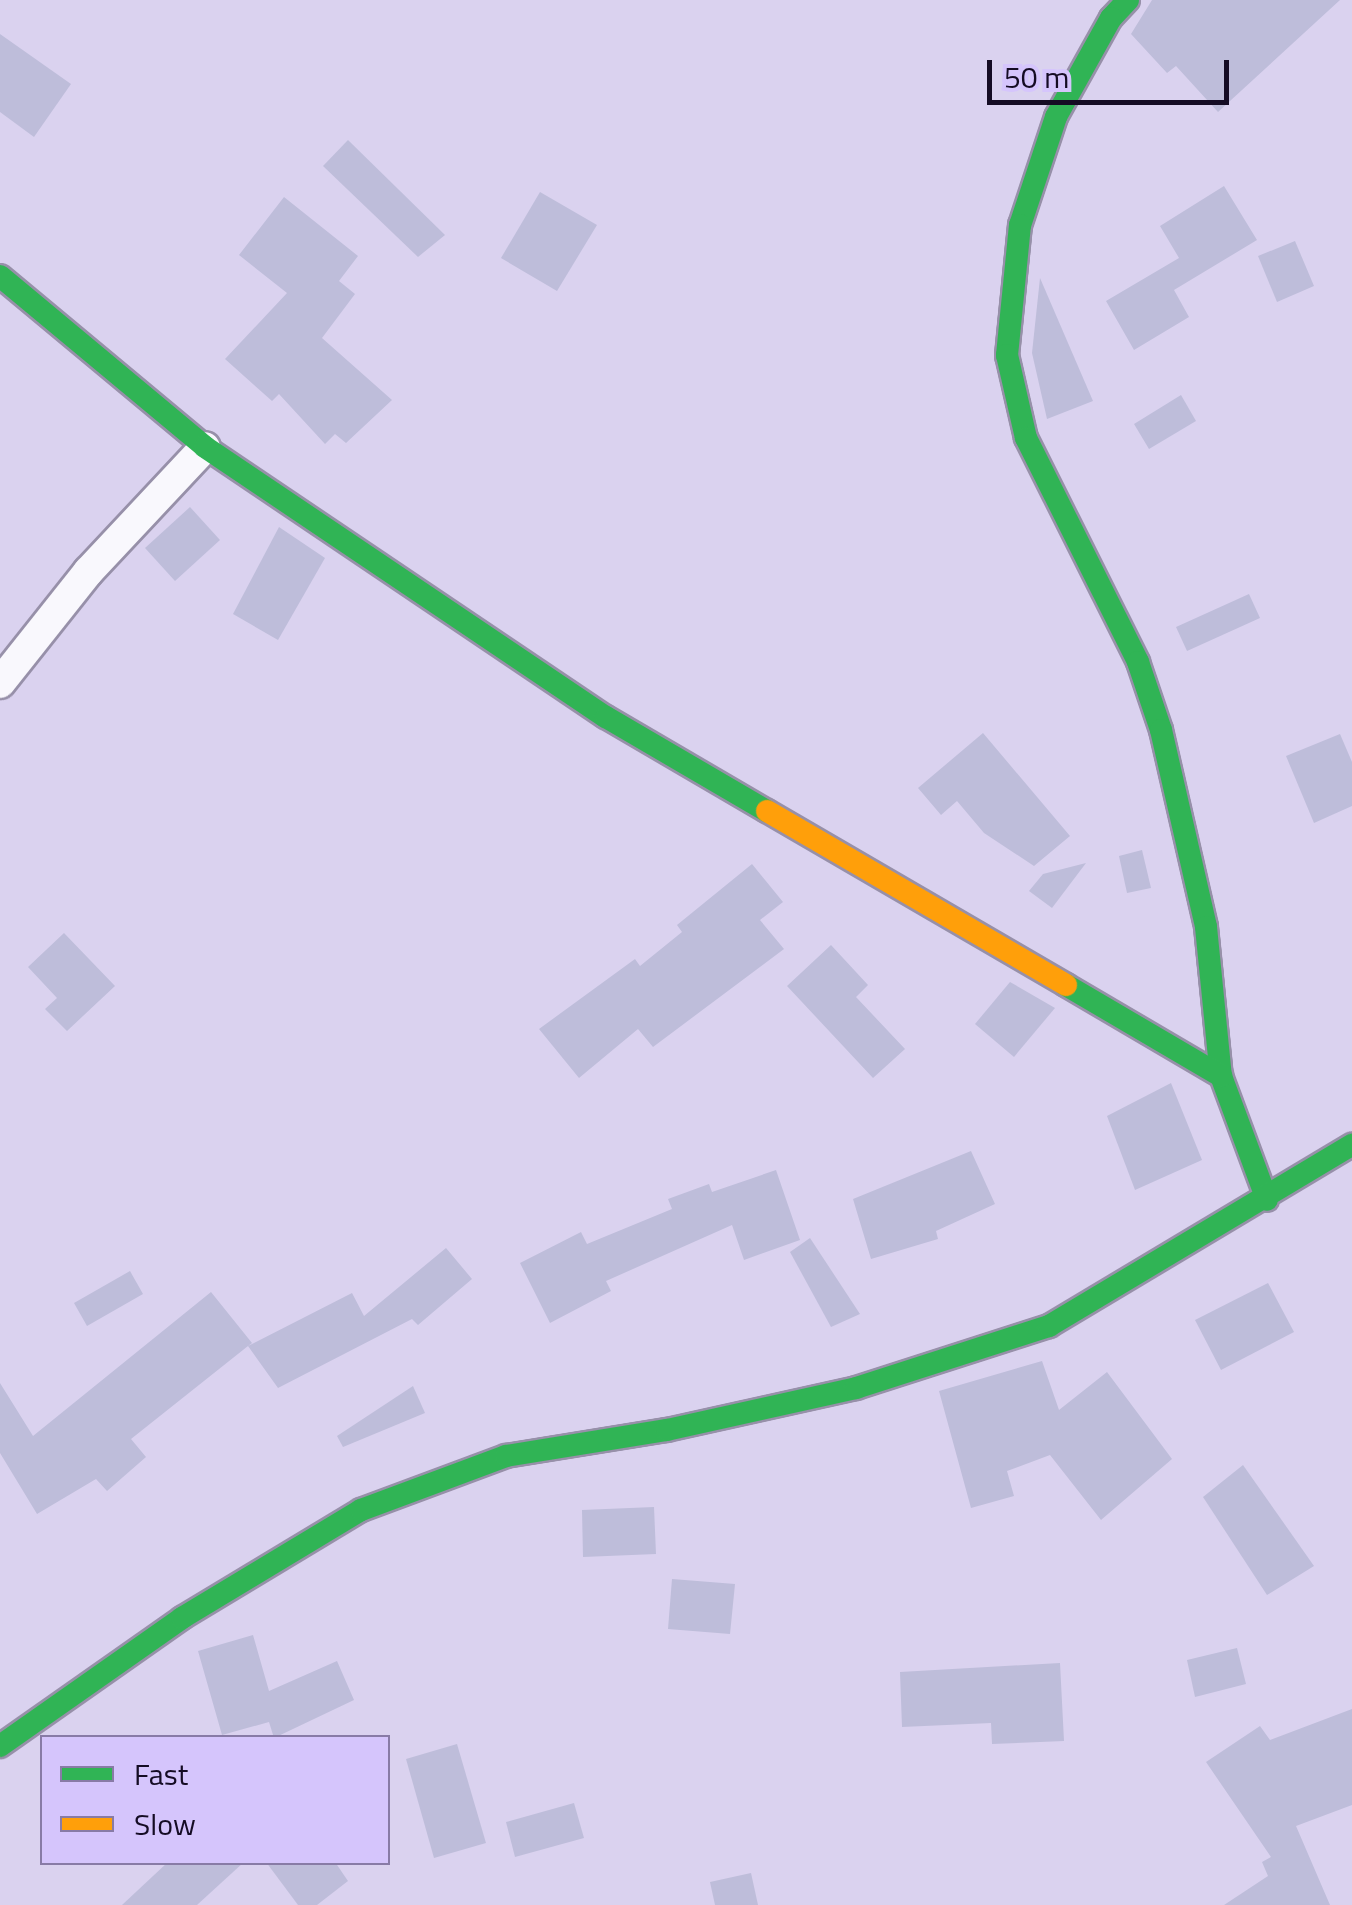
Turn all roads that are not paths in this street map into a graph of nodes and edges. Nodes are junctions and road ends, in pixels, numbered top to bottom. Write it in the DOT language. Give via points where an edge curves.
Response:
graph roads {
  1 [pos="1128,0"];
  2 [pos="0,276"];
  3 [pos="205,446"];
  4 [pos="0,683"];
  5 [pos="1221,1076"];
  6 [pos="1352,1146"];
  7 [pos="1267,1200"];
  8 [pos="0,1746"];
  1 -- 5 [label="street" via="1110,18 1056,116 1020,224 1007,355 1026,438 1138,662 1161,730 1206,927"];
  2 -- 3 [label="street"];
  3 -- 4 [label="street" via="88,572"];
  3 -- 5 [label="street" via="606,717"];
  5 -- 7 [label="street"];
  6 -- 7 [label="street"];
  7 -- 8 [label="street" via="1049,1326 856,1388 668,1430 506,1456 362,1510 182,1618"];
}
